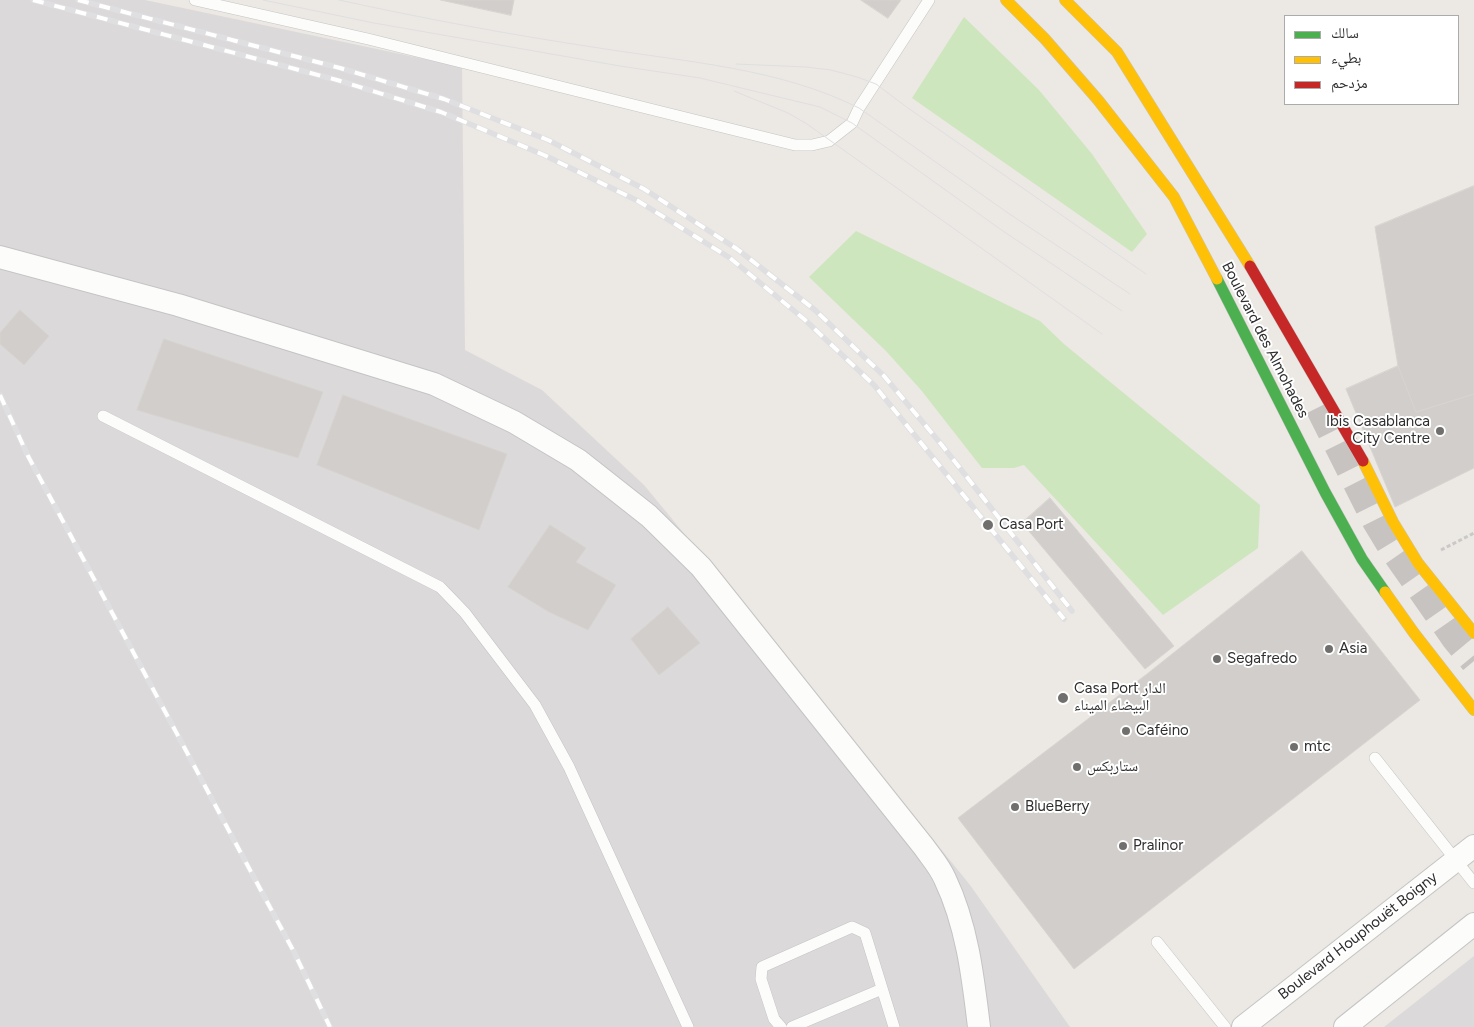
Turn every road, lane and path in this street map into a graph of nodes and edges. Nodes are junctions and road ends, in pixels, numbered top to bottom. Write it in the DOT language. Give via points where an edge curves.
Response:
graph roads {
  1 [pos="195,0"];
  2 [pos="929,0"];
  3 [pos="1006,0"];
  4 [pos="1065,0"];
  5 [pos="0,258"];
  6 [pos="103,416"];
  7 [pos="1474,533"];
  8 [pos="1418,562"];
  9 [pos="1474,633"];
  10 [pos="1474,710"];
  11 [pos="1375,758"];
  12 [pos="1474,846"];
  13 [pos="1456,860"];
  14 [pos="1474,882"];
  15 [pos="1474,924"];
  16 [pos="1157,942"];
  17 [pos="882,989"];
  18 [pos="688,1027"];
  19 [pos="781,1027"];
  20 [pos="792,1027"];
  21 [pos="894,1027"];
  22 [pos="978,1027"];
  23 [pos="1225,1027"];
  24 [pos="1243,1027"];
  25 [pos="1345,1027"];
  1 -- 2 [label="lane" via="795,144 812,145 830,141 852,123"];
  3 -- 10 [label="main road, Boulevard des Almohades" via="1092,93 1174,197 1362,559 1414,634"];
  4 -- 8 [label="main road, Boulevard des Almohades" via="1117,52 1267,294"];
  5 -- 22 [label="street" via="178,305 434,384 514,422 578,460 649,516 700,568 924,846 944,876 958,908 967,946"];
  6 -- 18 [label="lane" via="440,586 465,613 535,705 569,767"];
  7 -- 8 [label="path"];
  8 -- 9 [label="main road, Boulevard des Almohades"];
  11 -- 13 [label="lane"];
  12 -- 13 [label="street, Boulevard Houphouët Boigny"];
  13 -- 14 [label="lane"];
  13 -- 24 [label="street, Boulevard Houphouët Boigny"];
  15 -- 25 [label="street"];
  16 -- 23 [label="lane"];
  17 -- 19 [label="lane" via="865,933 852,927 762,967 761,979 774,1019"];
  17 -- 20 [label="lane"];
  17 -- 21 [label="lane"];
}
